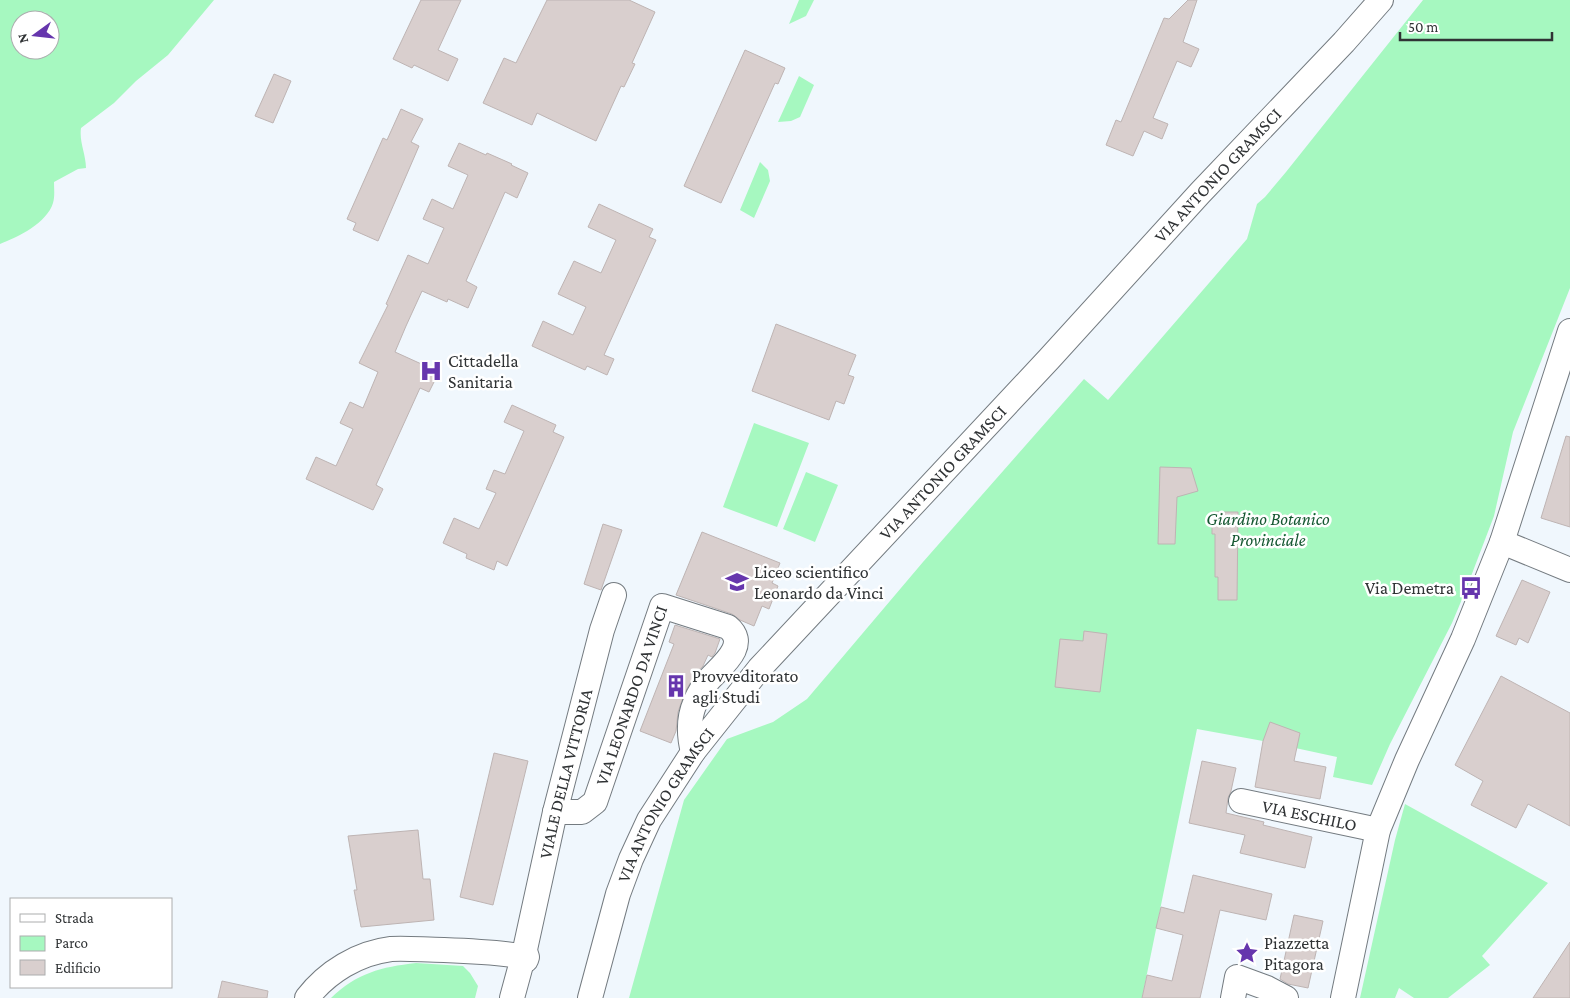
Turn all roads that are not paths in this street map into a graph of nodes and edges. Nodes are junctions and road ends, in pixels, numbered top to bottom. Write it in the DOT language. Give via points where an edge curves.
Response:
graph roads {
  1 [pos="1381,0"];
  2 [pos="1570,331"];
  3 [pos="1502,542"];
  4 [pos="1570,570"];
  5 [pos="614,595"];
  6 [pos="693,752"];
  7 [pos="1241,801"];
  8 [pos="554,812"];
  9 [pos="1378,830"];
  10 [pos="522,957"];
  11 [pos="1276,993"];
  12 [pos="307,998"];
  13 [pos="512,998"];
  14 [pos="590,998"];
  15 [pos="1233,998"];
  16 [pos="1343,998"];
  1 -- 6 [label="street, VIA ANTONIO GRAMSCI" via="759,669"];
  2 -- 3 [label="street"];
  3 -- 4 [label="street"];
  3 -- 9 [label="street" via="1463,640"];
  5 -- 8 [label="street, VIALE DELLA VITTORIA"];
  6 -- 8 [label="street, VIA LEONARDO DA VINCI" via="689,727 695,703 707,682 733,653 735,635 728,627 662,606 596,802 582,812"];
  6 -- 14 [label="street, VIA ANTONIO GRAMSCI" via="649,820 631,859 618,894"];
  7 -- 9 [label="street, VIA ESCHILO"];
  8 -- 10 [label="street, VIALE DELLA VITTORIA"];
  9 -- 16 [label="street"];
  10 -- 12 [label="street" via="494,952 383,951 359,958 337,970"];
  10 -- 13 [label="street, VIALE DELLA VITTORIA"];
  11 -- 15 [label="street" via="1237,977"];
}
